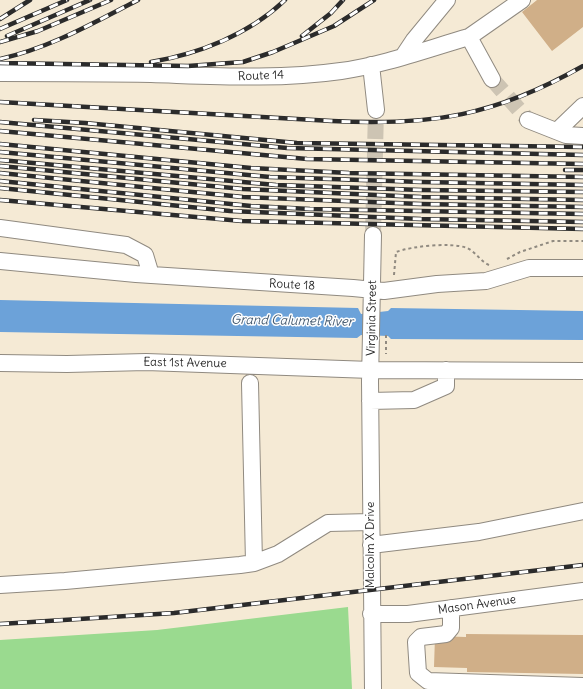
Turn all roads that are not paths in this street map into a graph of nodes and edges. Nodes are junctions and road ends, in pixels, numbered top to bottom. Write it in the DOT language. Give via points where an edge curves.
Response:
graph roads {
  1 [pos="447,0"];
  2 [pos="516,2"];
  3 [pos="469,37"];
  4 [pos="404,55"];
  5 [pos="371,65"];
  6 [pos="0,73"];
  7 [pos="492,79"];
  8 [pos="583,106"];
  9 [pos="376,110"];
  10 [pos="528,120"];
  11 [pos="557,131"];
  12 [pos="583,136"];
  13 [pos="0,228"];
  14 [pos="373,235"];
  15 [pos="0,261"];
  16 [pos="583,268"];
  17 [pos="151,275"];
  18 [pos="372,290"];
  19 [pos="0,363"];
  20 [pos="371,370"];
  21 [pos="446,370"];
  22 [pos="583,371"];
  23 [pos="250,383"];
  24 [pos="370,401"];
  25 [pos="583,511"];
  26 [pos="371,522"];
  27 [pos="371,545"];
  28 [pos="254,563"];
  29 [pos="0,585"];
  30 [pos="583,591"];
  31 [pos="451,608"];
  32 [pos="371,614"];
  33 [pos="408,614"];
  34 [pos="418,640"];
  35 [pos="583,686"];
  36 [pos="373,689"];
  1 -- 4 [label="street"];
  2 -- 3 [label="street, Route 14"];
  3 -- 4 [label="street, Route 14"];
  3 -- 7 [label="street"];
  4 -- 5 [label="street, Route 14"];
  5 -- 6 [label="street, Route 14" via="342,71 266,77"];
  5 -- 9 [label="street"];
  8 -- 11 [label="street"];
  10 -- 11 [label="street"];
  11 -- 12 [label="street" via="566,135"];
  13 -- 17 [label="street" via="126,245 145,255"];
  14 -- 18 [label="street, Virginia Street"];
  15 -- 17 [label="street, Route 18"];
  16 -- 18 [label="street, Route 18" via="529,268 486,281"];
  17 -- 18 [label="street, Route 18"];
  18 -- 20 [label="street, Virginia Street"];
  19 -- 20 [label="street, East 1st Avenue" via="146,362"];
  20 -- 21 [label="street, East 1st Avenue"];
  20 -- 24 [label="street, Virginia Street"];
  21 -- 22 [label="street, East 1st Avenue"];
  21 -- 24 [label="street" via="446,386 414,400"];
  23 -- 28 [label="street"];
  24 -- 26 [label="street, Malcolm X Drive"];
  25 -- 27 [label="street" via="482,532"];
  26 -- 27 [label="street, Malcolm X Drive"];
  26 -- 28 [label="street" via="328,524 278,554"];
  27 -- 32 [label="street, Malcolm X Drive"];
  28 -- 29 [label="street"];
  30 -- 31 [label="street, Mason Avenue"];
  31 -- 33 [label="street, Mason Avenue"];
  31 -- 34 [label="street" via="451,628 446,634 421,637"];
  32 -- 33 [label="street, Mason Avenue"];
  32 -- 36 [label="street, Malcolm X Drive"];
  33 -- 34 [label="street"];
  34 -- 35 [label="street" via="418,673 428,681"];
}
